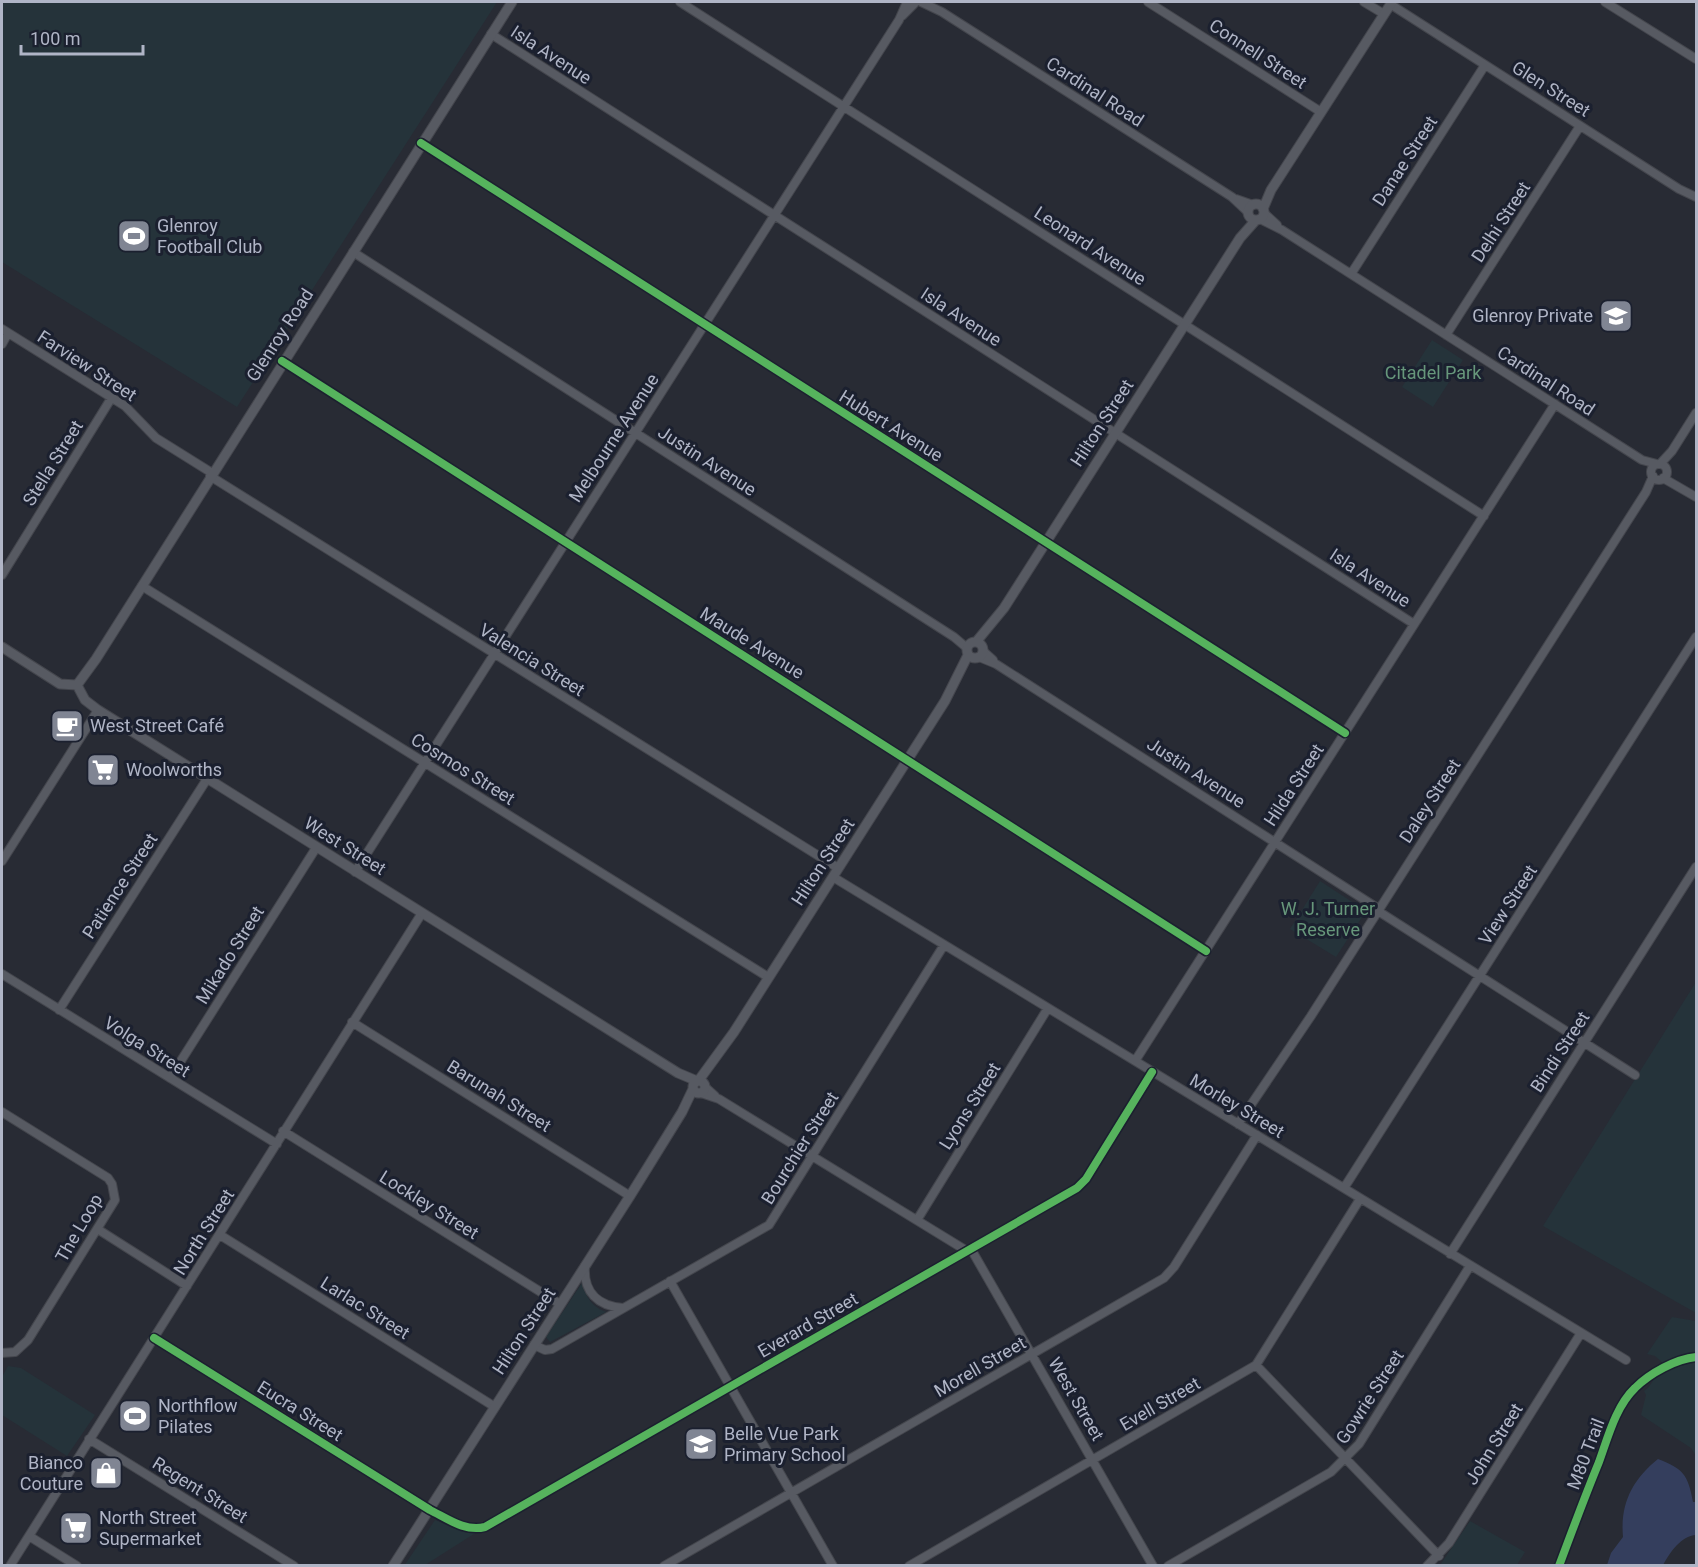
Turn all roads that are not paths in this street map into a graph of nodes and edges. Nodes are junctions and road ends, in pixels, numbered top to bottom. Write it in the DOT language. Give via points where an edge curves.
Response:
graph roads {
  1 [pos="512,2"];
  2 [pos="680,2"];
  3 [pos="914,2"];
  4 [pos="930,2"];
  5 [pos="1148,2"];
  6 [pos="1364,2"];
  7 [pos="1605,2"];
  8 [pos="1391,3"];
  9 [pos="942,12"];
  10 [pos="1384,14"];
  11 [pos="491,34"];
  12 [pos="1696,59"];
  13 [pos="1485,65"];
  14 [pos="844,106"];
  15 [pos="1321,112"];
  16 [pos="1580,126"];
  17 [pos="421,143"];
  18 [pos="1696,197"];
  19 [pos="1256,212"];
  20 [pos="774,215"];
  21 [pos="352,252"];
  22 [pos="1351,274"];
  23 [pos="705,324"];
  24 [pos="1185,324"];
  25 [pos="5,331"];
  26 [pos="1446,335"];
  27 [pos="2,344"];
  28 [pos="282,361"];
  29 [pos="112,397"];
  30 [pos="1555,404"];
  31 [pos="1696,413"];
  32 [pos="635,433"];
  33 [pos="1116,433"];
  34 [pos="1659,472"];
  35 [pos="211,475"];
  36 [pos="1696,497"];
  37 [pos="1484,516"];
  38 [pos="565,542"];
  39 [pos="1046,542"];
  40 [pos="2,575"];
  41 [pos="142,586"];
  42 [pos="1414,624"];
  43 [pos="1696,637"];
  44 [pos="2,647"];
  45 [pos="975,650"];
  46 [pos="494,654"];
  47 [pos="76,685"];
  48 [pos="98,710"];
  49 [pos="1345,733"];
  50 [pos="907,760"];
  51 [pos="425,763"];
  52 [pos="207,779"];
  53 [pos="1275,842"];
  54 [pos="316,848"];
  55 [pos="2,861"];
  56 [pos="1696,867"];
  57 [pos="355,872"];
  58 [pos="835,873"];
  59 [pos="1378,910"];
  60 [pos="422,913"];
  61 [pos="944,945"];
  62 [pos="1206,951"];
  63 [pos="2,974"];
  64 [pos="1480,976"];
  65 [pos="768,977"];
  66 [pos="1048,1008"];
  67 [pos="59,1010"];
  68 [pos="352,1022"];
  69 [pos="1584,1043"];
  70 [pos="1135,1061"];
  71 [pos="1152,1072"];
  72 [pos="1635,1075"];
  73 [pos="170,1078"];
  74 [pos="699,1087"];
  75 [pos="2,1113"];
  76 [pos="1238,1124"];
  77 [pos="283,1131"];
  78 [pos="1257,1136"];
  79 [pos="277,1144"];
  80 [pos="812,1156"];
  81 [pos="1344,1188"];
  82 [pos="630,1196"];
  83 [pos="1360,1199"];
  84 [pos="916,1220"];
  85 [pos="99,1230"];
  86 [pos="220,1235"];
  87 [pos="969,1250"];
  88 [pos="1450,1254"];
  89 [pos="585,1266"];
  90 [pos="1470,1266"];
  91 [pos="670,1281"];
  92 [pos="187,1286"];
  93 [pos="560,1304"];
  94 [pos="625,1308"];
  95 [pos="1581,1333"];
  96 [pos="154,1338"];
  97 [pos="534,1345"];
  98 [pos="2,1353"];
  99 [pos="1032,1354"];
  100 [pos="1626,1360"];
  101 [pos="1256,1365"];
  102 [pos="730,1387"];
  103 [pos="495,1407"];
  104 [pos="89,1439"];
  105 [pos="1092,1460"];
  106 [pos="1346,1460"];
  107 [pos="791,1492"];
  108 [pos="430,1510"];
  109 [pos="29,1536"];
  110 [pos="1439,1556"];
  111 [pos="10,1566"];
  112 [pos="76,1566"];
  113 [pos="294,1566"];
  114 [pos="393,1566"];
  115 [pos="664,1566"];
  116 [pos="834,1566"];
  117 [pos="909,1566"];
  118 [pos="1153,1566"];
  119 [pos="1168,1566"];
  120 [pos="1427,1566"];
  1 -- 11 [label="street, Glenroy Road"];
  2 -- 14 [label="street, Leonard Avenue"];
  3 -- 9 [label="street, Cardinal Road"];
  3 -- 14 [label="street, Melbourne Avenue"];
  4 -- 9 [label="street, Cardinal Road"];
  5 -- 15 [label="street, Connell Street"];
  6 -- 10 [label="street"];
  7 -- 12 [label="street"];
  8 -- 10 [label="street, Hilton Street"];
  8 -- 13 [label="street, Glen Street"];
  9 -- 19 [label="street, Cardinal Road"];
  10 -- 15 [label="street, Hilton Street"];
  11 -- 17 [label="street, Glenroy Road"];
  11 -- 20 [label="street, Isla Avenue"];
  13 -- 16 [label="street, Glen Street"];
  13 -- 22 [label="street, Danae Street"];
  14 -- 20 [label="street, Melbourne Avenue"];
  14 -- 24 [label="street, Leonard Avenue"];
  15 -- 19 [label="street, Hilton Street"];
  16 -- 18 [label="street, Glen Street"];
  16 -- 26 [label="street, Delhi Street"];
  17 -- 21 [label="street, Glenroy Road"];
  17 -- 23 [label="street, Hubert Avenue"];
  19 -- 22 [label="street, Cardinal Road"];
  19 -- 24 [label="street, Hilton Street"];
  20 -- 23 [label="street, Melbourne Avenue"];
  20 -- 33 [label="street, Isla Avenue"];
  21 -- 28 [label="street, Glenroy Road"];
  21 -- 32 [label="street, Justin Avenue"];
  22 -- 26 [label="street, Cardinal Road"];
  23 -- 32 [label="street, Melbourne Avenue"];
  23 -- 39 [label="street, Hubert Avenue"];
  24 -- 33 [label="street, Hilton Street"];
  24 -- 37 [label="street, Leonard Avenue"];
  25 -- 27 [label="street"];
  25 -- 29 [label="street, Farview Street"];
  26 -- 30 [label="street, Cardinal Road"];
  28 -- 35 [label="street, Glenroy Road"];
  28 -- 38 [label="street, Maude Avenue"];
  29 -- 35 [label="street, Farview Street" via="156,438"];
  29 -- 40 [label="street, Stella Street"];
  30 -- 34 [label="street, Cardinal Road"];
  30 -- 37 [label="street, Hilda Street"];
  31 -- 34 [label="street, Daley Street"];
  32 -- 38 [label="street, Melbourne Avenue"];
  32 -- 45 [label="street, Justin Avenue"];
  33 -- 39 [label="street, Hilton Street"];
  33 -- 42 [label="street, Isla Avenue"];
  34 -- 36 [label="street, Cardinal Road"];
  34 -- 59 [label="street, Daley Street"];
  35 -- 41 [label="street, Glenroy Road"];
  35 -- 46 [label="street, Valencia Street"];
  37 -- 42 [label="street, Hilda Street"];
  38 -- 46 [label="street, Melbourne Avenue"];
  38 -- 50 [label="street, Maude Avenue"];
  39 -- 45 [label="street, Hilton Street"];
  39 -- 49 [label="street, Hubert Avenue"];
  41 -- 47 [label="street, Glenroy Road"];
  41 -- 51 [label="street, Cosmos Street"];
  42 -- 49 [label="street, Hilda Street"];
  43 -- 64 [label="street, View Street"];
  44 -- 47 [label="street" via="60,684"];
  45 -- 50 [label="street, Hilton Street"];
  45 -- 53 [label="street, Justin Avenue"];
  46 -- 51 [label="street, Melbourne Avenue"];
  46 -- 58 [label="street, Valencia Street"];
  47 -- 48 [label="street, West Street" via="85,700"];
  48 -- 52 [label="street, West Street"];
  48 -- 55 [label="street"];
  49 -- 53 [label="street, Hilda Street"];
  50 -- 58 [label="street, Hilton Street"];
  50 -- 62 [label="street, Maude Avenue"];
  51 -- 57 [label="street, Melbourne Avenue"];
  51 -- 65 [label="street, Cosmos Street"];
  52 -- 54 [label="street, West Street"];
  52 -- 67 [label="street, Patience Street"];
  53 -- 59 [label="street, Justin Avenue"];
  53 -- 62 [label="street, Hilda Street"];
  54 -- 57 [label="street, West Street"];
  54 -- 73 [label="street, Mikado Street"];
  56 -- 69 [label="street, Bindi Street"];
  57 -- 60 [label="street, West Street"];
  58 -- 61 [label="street, Morley Street"];
  58 -- 65 [label="street, Hilton Street"];
  59 -- 64 [label="street, Justin Avenue"];
  59 -- 76 [label="street, Daley Street"];
  60 -- 68 [label="street, North Street"];
  60 -- 74 [label="street, West Street"];
  61 -- 66 [label="street, Morley Street"];
  61 -- 80 [label="street, Bourchier Street"];
  62 -- 70 [label="street, Hilda Street"];
  63 -- 67 [label="street, Volga Street"];
  64 -- 69 [label="street, Justin Avenue"];
  64 -- 81 [label="street, View Street"];
  65 -- 74 [label="street, Hilton Street"];
  66 -- 70 [label="street, Morley Street"];
  66 -- 84 [label="street, Lyons Street"];
  67 -- 73 [label="street, Volga Street"];
  68 -- 77 [label="street, North Street"];
  68 -- 82 [label="street, Barunah Street"];
  69 -- 72 [label="street, Justin Avenue"];
  69 -- 88 [label="street, Bindi Street"];
  70 -- 71 [label="street, Morley Street"];
  71 -- 76 [label="street, Morley Street"];
  71 -- 87 [label="street, Everard Street" via="1082,1184"];
  73 -- 79 [label="street, Volga Street"];
  74 -- 80 [label="street, West Street"];
  74 -- 82 [label="street, Hilton Street"];
  75 -- 85 [label="street, The Loop" via="112,1184 115,1200"];
  76 -- 78 [label="street, Morley Street"];
  77 -- 79 [label="street, North Street"];
  77 -- 93 [label="street, Lockley Street"];
  78 -- 81 [label="street, Morley Street"];
  78 -- 99 [label="street, Morell Street" via="1169,1274"];
  79 -- 86 [label="street, North Street"];
  80 -- 84 [label="street, West Street"];
  80 -- 91 [label="street, Bourchier Street" via="769,1225"];
  81 -- 83 [label="street, Morley Street"];
  82 -- 89 [label="street, Hilton Street"];
  83 -- 88 [label="street, Morley Street"];
  83 -- 101 [label="street, Evell Street"];
  84 -- 87 [label="street, West Street"];
  85 -- 92 [label="street"];
  85 -- 98 [label="street, The Loop" via="28,1340 15,1352"];
  86 -- 92 [label="street, North Street"];
  86 -- 103 [label="street, Larlac Street"];
  87 -- 99 [label="street, West Street"];
  87 -- 102 [label="street, Everard Street"];
  88 -- 90 [label="street, Morley Street"];
  89 -- 93 [label="street, Hilton Street"];
  89 -- 94 [label="street" via="585,1281 595,1299"];
  90 -- 95 [label="street, Morley Street"];
  90 -- 106 [label="street, Gowrie Street"];
  91 -- 94 [label="street, Bourchier Street"];
  91 -- 102 [label="street"];
  92 -- 96 [label="street, North Street"];
  93 -- 97 [label="street, Hilton Street"];
  94 -- 97 [label="street, Bourchier Street" via="552,1349"];
  95 -- 100 [label="street, Morley Street"];
  95 -- 110 [label="street, John Street"];
  96 -- 104 [label="street, North Street"];
  96 -- 108 [label="street, Eucra Street"];
  97 -- 103 [label="street, Hilton Street"];
  99 -- 105 [label="street, West Street"];
  99 -- 107 [label="street, Morell Street"];
  101 -- 105 [label="street, Evell Street"];
  101 -- 106 [label="street"];
  102 -- 107 [label="street"];
  102 -- 108 [label="street, Everard Street" via="485,1527 464,1527"];
  103 -- 108 [label="street, Hilton Street"];
  104 -- 109 [label="street, North Street"];
  104 -- 113 [label="street, Regent Street"];
  105 -- 117 [label="street, Evell Street"];
  105 -- 118 [label="street, West Street"];
  106 -- 110 [label="street"];
  106 -- 119 [label="street, Gowrie Street"];
  107 -- 115 [label="street, Morell Street"];
  107 -- 116 [label="street"];
  108 -- 114 [label="street, Hilton Street"];
  109 -- 111 [label="street, North Street"];
  109 -- 112 [label="street"];
  110 -- 120 [label="street, John Street"];
}
